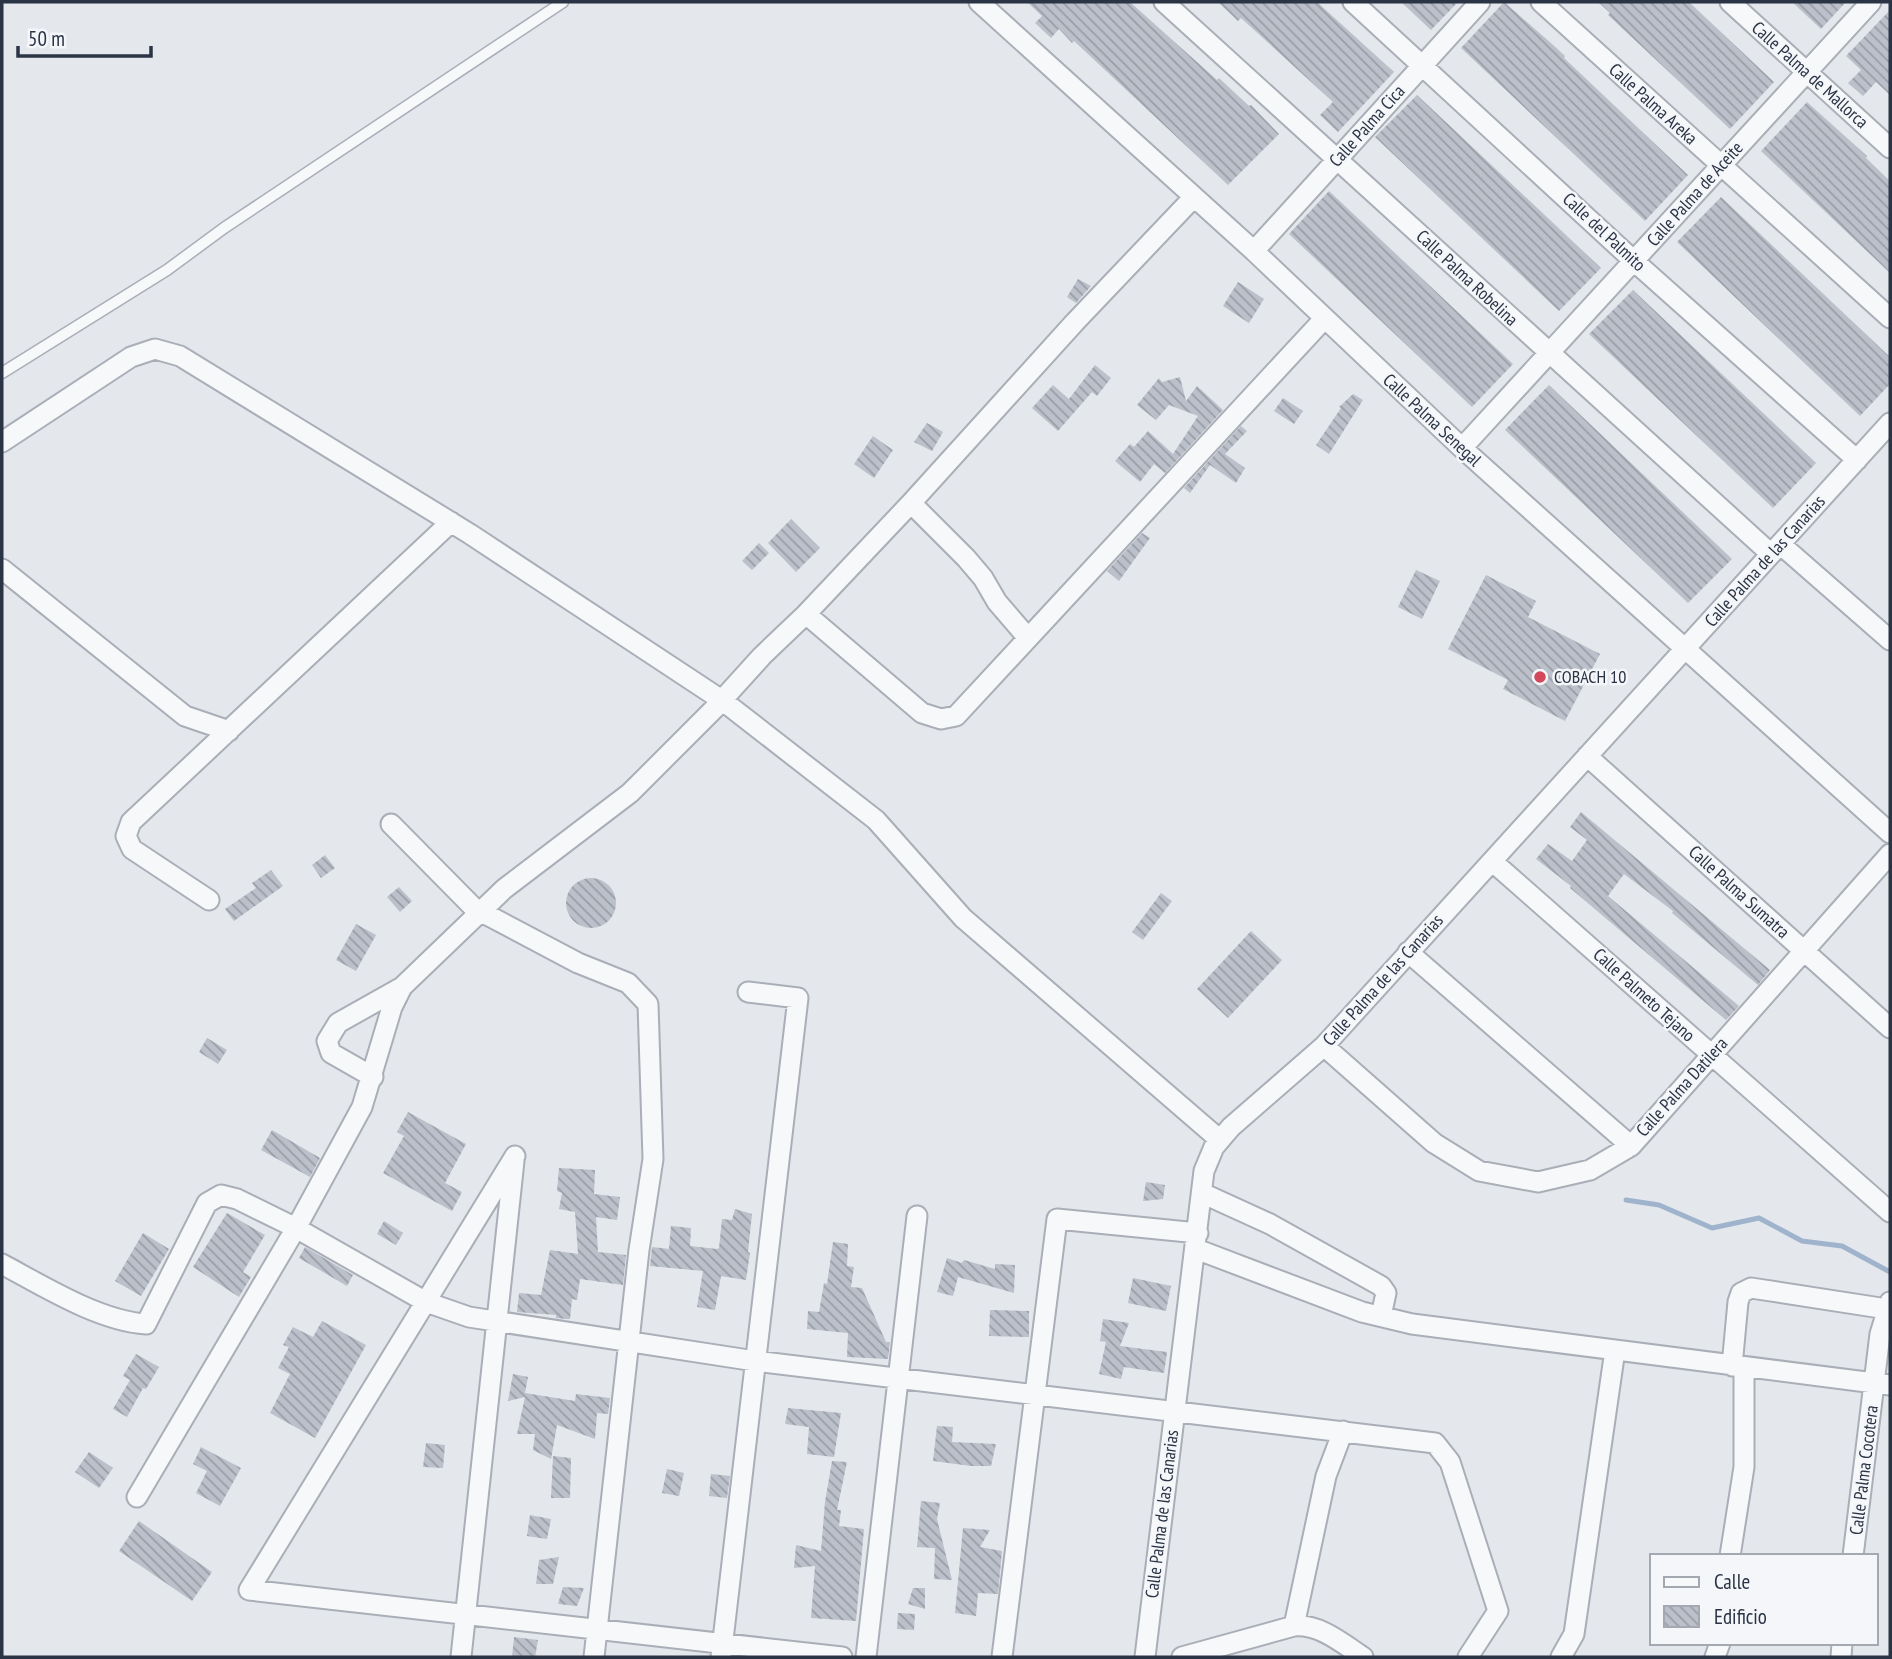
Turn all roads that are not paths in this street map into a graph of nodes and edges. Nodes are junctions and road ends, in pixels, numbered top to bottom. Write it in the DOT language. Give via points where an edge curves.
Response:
graph roads {
  1 [pos="563,2"];
  2 [pos="979,2"];
  3 [pos="1164,2"];
  4 [pos="1353,2"];
  5 [pos="1480,2"];
  6 [pos="1541,2"];
  7 [pos="1730,2"];
  8 [pos="1871,2"];
  9 [pos="1423,65"];
  10 [pos="1807,71"];
  11 [pos="1890,148"];
  12 [pos="1338,158"];
  13 [pos="1721,166"];
  14 [pos="1193,198"];
  15 [pos="1254,251"];
  16 [pos="1634,261"];
  17 [pos="1890,318"];
  18 [pos="1324,319"];
  19 [pos="1549,354"];
  20 [pos="2,373"];
  21 [pos="1887,432"];
  22 [pos="2,442"];
  23 [pos="1462,448"];
  24 [pos="1857,460"];
  25 [pos="911,502"];
  26 [pos="451,522"];
  27 [pos="1776,549"];
  28 [pos="2,569"];
  29 [pos="806,614"];
  30 [pos="1028,638"];
  31 [pos="1890,640"];
  32 [pos="1686,648"];
  33 [pos="723,701"];
  34 [pos="229,731"];
  35 [pos="1587,756"];
  36 [pos="391,824"];
  37 [pos="1890,833"];
  38 [pos="1890,854"];
  39 [pos="1492,860"];
  40 [pos="209,900"];
  41 [pos="480,911"];
  42 [pos="1408,952"];
  43 [pos="1805,952"];
  44 [pos="402,987"];
  45 [pos="748,992"];
  46 [pos="1890,1028"];
  47 [pos="1324,1046"];
  48 [pos="1711,1054"];
  49 [pos="373,1077"];
  50 [pos="1220,1140"];
  51 [pos="1631,1146"];
  52 [pos="1202,1193"];
  53 [pos="1890,1212"];
  54 [pos="917,1216"];
  55 [pos="296,1228"];
  56 [pos="1197,1241"];
  57 [pos="2,1264"];
  58 [pos="426,1302"];
  59 [pos="1888,1305"];
  60 [pos="1381,1316"];
  61 [pos="497,1322"];
  62 [pos="629,1342"];
  63 [pos="1615,1350"];
  64 [pos="755,1361"];
  65 [pos="1738,1366"];
  66 [pos="898,1377"];
  67 [pos="1883,1384"];
  68 [pos="1035,1393"];
  69 [pos="1175,1412"];
  70 [pos="1343,1431"];
  71 [pos="137,1497"];
  72 [pos="1730,1554"];
  73 [pos="1853,1554"];
  74 [pos="466,1615"];
  75 [pos="1294,1626"];
  76 [pos="597,1629"];
  77 [pos="721,1650"];
  78 [pos="461,1657"];
  79 [pos="594,1657"];
  80 [pos="842,1657"];
  81 [pos="866,1657"];
  82 [pos="1002,1657"];
  83 [pos="1144,1657"];
  84 [pos="1182,1657"];
  85 [pos="1363,1657"];
  86 [pos="1468,1657"];
  87 [pos="1561,1657"];
  1 -- 20 [label="lane" via="246,212 167,270"];
  2 -- 14 [label="street, Calle Palma Senegal"];
  3 -- 12 [label="street, Calle Palma Robelina"];
  4 -- 9 [label="street, Calle del Palmito"];
  5 -- 9 [label="street, Calle Palma Cica"];
  6 -- 13 [label="street, Calle Palma Areka"];
  7 -- 10 [label="street, Calle Palma de Mallorca"];
  8 -- 10 [label="street, Calle Palma de Aceite"];
  9 -- 12 [label="street, Calle Palma Cica"];
  9 -- 16 [label="street, Calle del Palmito"];
  10 -- 11 [label="street, Calle Palma de Mallorca"];
  10 -- 13 [label="street, Calle Palma de Aceite"];
  12 -- 15 [label="street, Calle Palma Cica"];
  12 -- 19 [label="street, Calle Palma Robelina"];
  13 -- 16 [label="street, Calle Palma de Aceite"];
  13 -- 17 [label="street, Calle Palma Areka"];
  14 -- 15 [label="street, Calle Palma Senegal"];
  14 -- 25 [label="street"];
  15 -- 18 [label="street, Calle Palma Senegal"];
  16 -- 19 [label="street, Calle Palma de Aceite"];
  16 -- 24 [label="street, Calle del Palmito"];
  18 -- 23 [label="street, Calle Palma Senegal"];
  18 -- 30 [label="street"];
  19 -- 23 [label="street, Calle Palma de Aceite"];
  19 -- 27 [label="street, Calle Palma Robelina"];
  21 -- 24 [label="street, Calle Palma de las Canarias"];
  22 -- 26 [label="street" via="131,357 155,349 180,356"];
  23 -- 32 [label="street, Calle Palma Senegal"];
  24 -- 27 [label="street, Calle Palma de las Canarias"];
  25 -- 29 [label="street"];
  25 -- 30 [label="street" via="966,558"];
  26 -- 33 [label="street"];
  26 -- 34 [label="street"];
  27 -- 31 [label="street, Calle Palma Robelina"];
  27 -- 32 [label="street, Calle Palma de las Canarias"];
  28 -- 34 [label="street" via="185,716"];
  29 -- 30 [label="street" via="922,713 941,719 956,716"];
  29 -- 33 [label="street"];
  32 -- 35 [label="street, Calle Palma de las Canarias"];
  32 -- 37 [label="street, Calle Palma Senegal"];
  33 -- 41 [label="street" via="630,793"];
  33 -- 50 [label="street" via="876,820 962,918"];
  34 -- 40 [label="street" via="131,822 126,836 132,849"];
  35 -- 39 [label="street, Calle Palma de las Canarias"];
  35 -- 43 [label="street, Calle Palma Sumatra"];
  36 -- 41 [label="street"];
  38 -- 43 [label="street, Calle Palma Datilera"];
  39 -- 42 [label="street, Calle Palma de las Canarias"];
  39 -- 48 [label="street, Calle Palmeto Tejano"];
  41 -- 44 [label="street"];
  41 -- 62 [label="street" via="578,963 628,983 648,1004 653,1159"];
  42 -- 47 [label="street, Calle Palma de las Canarias"];
  42 -- 51 [label="street"];
  43 -- 46 [label="street, Calle Palma Sumatra"];
  43 -- 48 [label="street, Calle Palma Datilera"];
  44 -- 49 [label="street"];
  44 -- 49 [label="street" via="338,1023 327,1041 331,1053"];
  45 -- 64 [label="street" via="798,998"];
  47 -- 50 [label="street, Calle Palma de las Canarias"];
  47 -- 51 [label="street, Calle Palma Datilera" via="1434,1143 1479,1171 1538,1182 1590,1170"];
  48 -- 51 [label="street, Calle Palma Datilera"];
  48 -- 53 [label="street, Calle Palmeto Tejano"];
  49 -- 55 [label="street" via="362,1107"];
  50 -- 52 [label="street, Calle Palma de las Canarias" via="1204,1171"];
  52 -- 56 [label="street, Calle Palma de las Canarias"];
  52 -- 60 [label="street" via="1270,1224 1381,1286 1386,1293"];
  54 -- 66 [label="street"];
  55 -- 57 [label="street" via="237,1199 221,1195 206,1203 146,1324 131,1323 63,1298"];
  55 -- 58 [label="street"];
  55 -- 71 [label="street"];
  56 -- 60 [label="street"];
  56 -- 68 [label="street" via="1057,1219"];
  56 -- 69 [label="street, Calle Palma de las Canarias"];
  58 -- 61 [label="street"];
  58 -- 61 [label="street" via="515,1156"];
  58 -- 74 [label="street" via="249,1590"];
  59 -- 65 [label="street" via="1751,1288 1741,1293 1738,1303"];
  59 -- 67 [label="street, Calle Palma Cocotera" via="1880,1334"];
  60 -- 63 [label="street"];
  61 -- 62 [label="street"];
  61 -- 74 [label="street"];
  62 -- 64 [label="street"];
  62 -- 76 [label="street"];
  63 -- 65 [label="street"];
  63 -- 87 [label="street" via="1574,1634"];
  64 -- 66 [label="street"];
  64 -- 77 [label="street"];
  65 -- 67 [label="street"];
  65 -- 72 [label="street" via="1744,1467"];
  66 -- 68 [label="street"];
  66 -- 81 [label="street"];
  67 -- 73 [label="street, Calle Palma Cocotera"];
  68 -- 69 [label="street"];
  68 -- 82 [label="street"];
  69 -- 70 [label="street"];
  69 -- 83 [label="street, Calle Palma de las Canarias"];
  70 -- 75 [label="street" via="1326,1476"];
  70 -- 86 [label="street" via="1435,1443 1450,1462 1499,1611"];
  74 -- 76 [label="street"];
  74 -- 78 [label="street"];
  75 -- 84 [label="street"];
  75 -- 85 [label="street" via="1323,1631"];
  76 -- 77 [label="street"];
  76 -- 79 [label="street"];
  77 -- 80 [label="street"];
}
